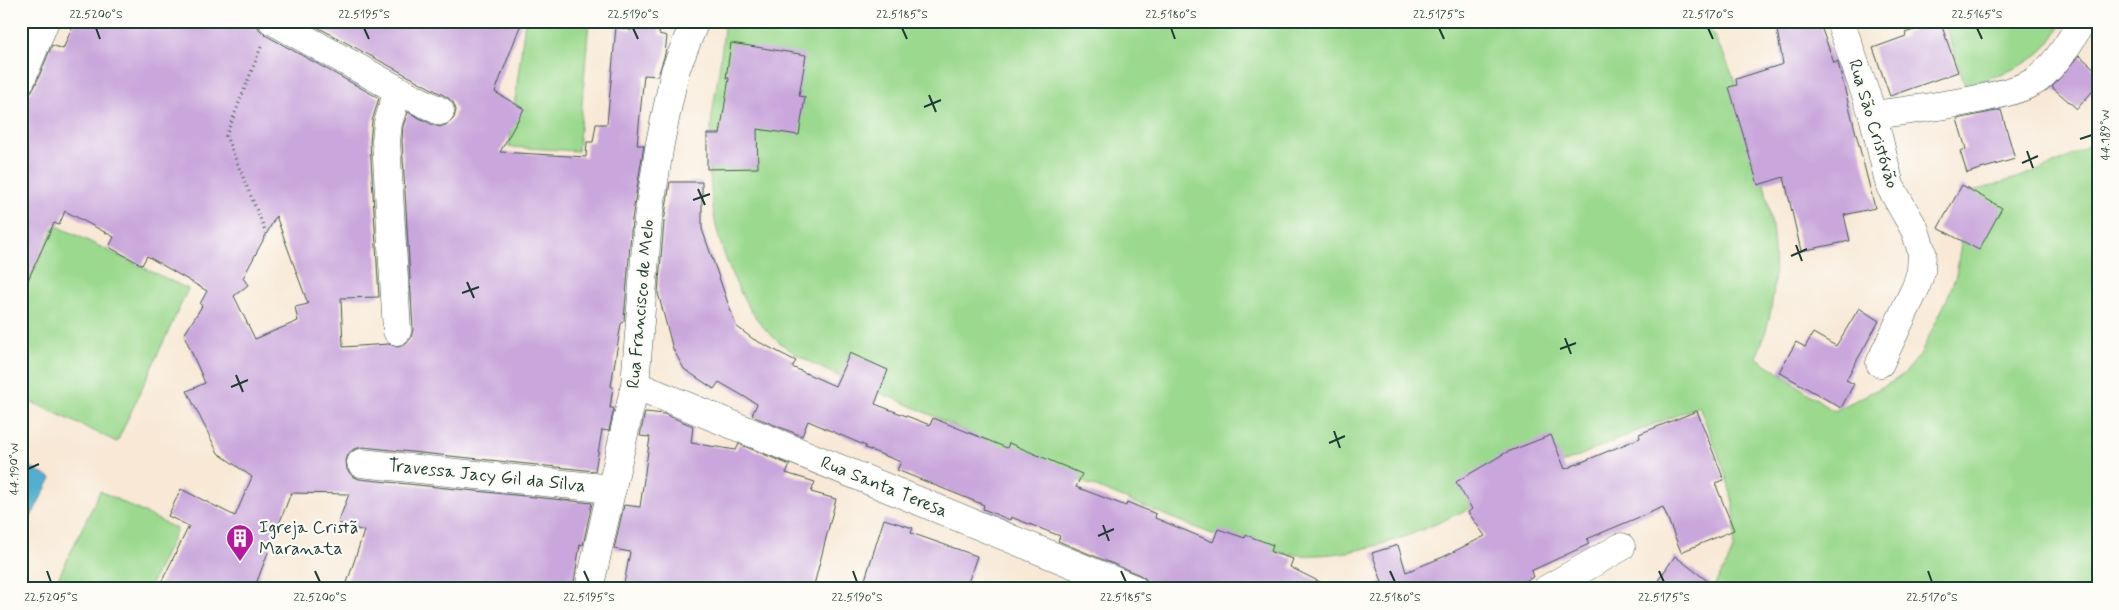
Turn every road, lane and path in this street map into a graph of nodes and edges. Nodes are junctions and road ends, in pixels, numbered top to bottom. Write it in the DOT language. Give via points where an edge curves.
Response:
graph roads {
  1 [pos="46,21"];
  2 [pos="695,21"];
  3 [pos="1840,21"];
  4 [pos="2082,21"];
  5 [pos="268,30"];
  6 [pos="21,80"];
  7 [pos="398,90"];
  8 [pos="440,111"];
  9 [pos="1873,115"];
  10 [pos="265,230"];
  11 [pos="397,331"];
  12 [pos="1880,363"];
  13 [pos="634,385"];
  14 [pos="361,463"];
  15 [pos="612,489"];
  16 [pos="1621,547"];
  17 [pos="589,589"];
  18 [pos="1134,589"];
  19 [pos="1547,589"];
  1 -- 6 [label="street"];
  2 -- 13 [label="street, Rua Francisco de Melo" via="675,71 660,143 648,220"];
  3 -- 9 [label="street, Rua São Cristóvão"];
  4 -- 9 [label="street" via="2061,56 2027,86 1990,96"];
  5 -- 7 [label="street"];
  5 -- 10 [label="path" via="226,136"];
  7 -- 8 [label="street"];
  7 -- 11 [label="street" via="386,142"];
  9 -- 12 [label="street, Rua São Cristóvão" via="1890,186 1915,230 1922,252 1916,287"];
  13 -- 15 [label="street, Rua Francisco de Melo"];
  13 -- 18 [label="street, Rua Santa Teresa"];
  14 -- 15 [label="street, Travessa Jacy Gil da Silva"];
  15 -- 17 [label="street, Rua Francisco de Melo"];
  16 -- 19 [label="street"];
}
